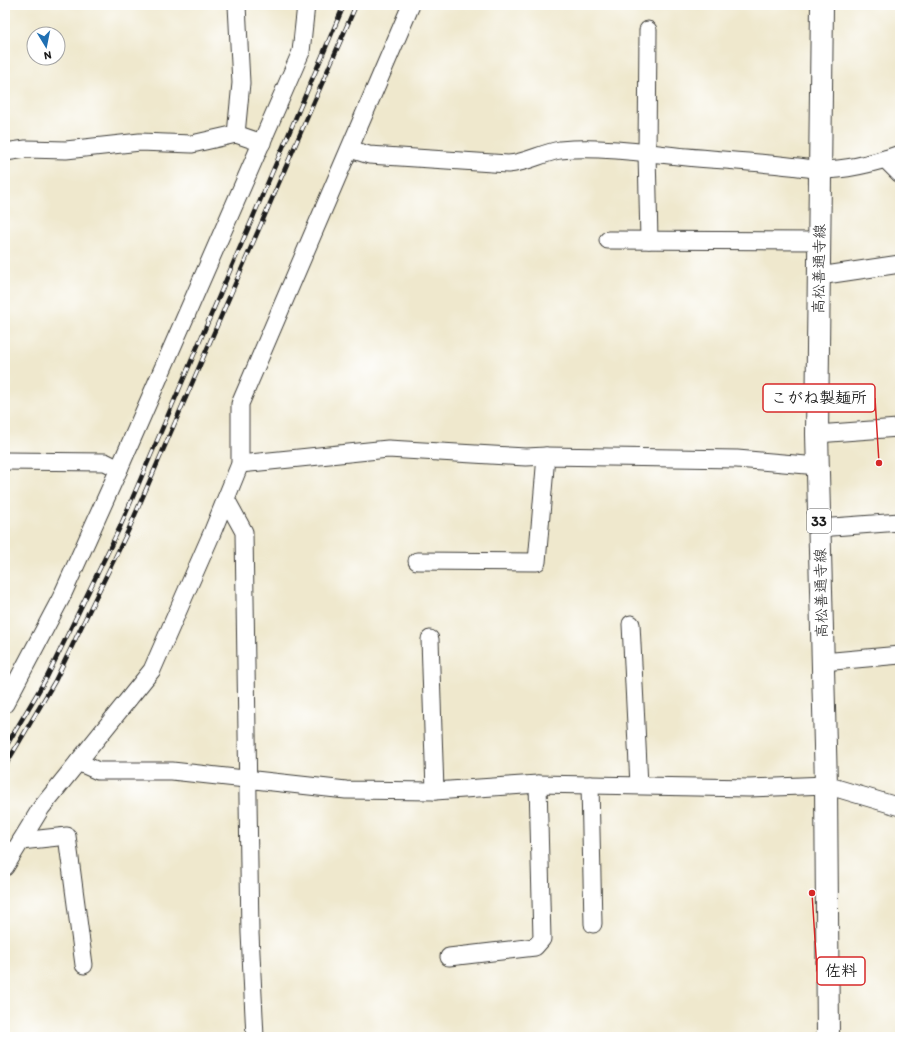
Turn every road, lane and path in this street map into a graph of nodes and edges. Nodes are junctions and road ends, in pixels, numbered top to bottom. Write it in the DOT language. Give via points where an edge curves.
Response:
graph roads {
  1 [pos="237,5"];
  2 [pos="306,5"];
  3 [pos="411,5"];
  4 [pos="822,5"];
  5 [pos="648,30"];
  6 [pos="236,134"];
  7 [pos="262,143"];
  8 [pos="350,149"];
  9 [pos="5,152"];
  10 [pos="647,153"];
  11 [pos="892,156"];
  12 [pos="820,170"];
  13 [pos="900,174"];
  14 [pos="608,240"];
  15 [pos="649,240"];
  16 [pos="819,241"];
  17 [pos="900,264"];
  18 [pos="819,276"];
  19 [pos="898,428"];
  20 [pos="817,434"];
  21 [pos="546,456"];
  22 [pos="5,461"];
  23 [pos="240,464"];
  24 [pos="818,466"];
  25 [pos="119,469"];
  26 [pos="226,499"];
  27 [pos="900,522"];
  28 [pos="819,528"];
  29 [pos="417,562"];
  30 [pos="631,624"];
  31 [pos="430,639"];
  32 [pos="900,655"];
  33 [pos="823,662"];
  34 [pos="5,704"];
  35 [pos="78,762"];
  36 [pos="248,780"];
  37 [pos="538,784"];
  38 [pos="590,785"];
  39 [pos="639,785"];
  40 [pos="826,785"];
  41 [pos="435,791"];
  42 [pos="900,807"];
  43 [pos="21,841"];
  44 [pos="5,867"];
  45 [pos="594,924"];
  46 [pos="449,957"];
  47 [pos="84,965"];
  48 [pos="255,1037"];
  49 [pos="828,1037"];
  1 -- 6 [label="street" via="242,83"];
  2 -- 7 [label="street" via="301,52"];
  3 -- 8 [label="street"];
  4 -- 12 [label="main road, 高松善通寺線 / 33"];
  5 -- 10 [label="street"];
  6 -- 7 [label="street"];
  6 -- 9 [label="street" via="192,144 140,142 66,150 26,149"];
  7 -- 25 [label="street"];
  8 -- 10 [label="street" via="369,156 508,164 561,150"];
  8 -- 23 [label="street" via="240,404"];
  10 -- 12 [label="street"];
  10 -- 15 [label="street"];
  11 -- 12 [label="street"];
  11 -- 13 [label="street"];
  12 -- 16 [label="main road, 高松善通寺線 / 33"];
  14 -- 15 [label="street"];
  15 -- 16 [label="street"];
  16 -- 18 [label="main road, 高松善通寺線 / 33"];
  17 -- 18 [label="street"];
  18 -- 20 [label="main road, 高松善通寺線 / 33"];
  19 -- 20 [label="street"];
  20 -- 24 [label="main road, 高松善通寺線 / 33"];
  21 -- 23 [label="street" via="388,449"];
  21 -- 24 [label="street" via="737,459"];
  21 -- 29 [label="street" via="537,562"];
  22 -- 25 [label="street" via="105,462"];
  23 -- 26 [label="street"];
  24 -- 28 [label="main road, 高松善通寺線 / 33"];
  25 -- 34 [label="street" via="61,598"];
  26 -- 35 [label="street" via="152,670"];
  26 -- 36 [label="street" via="244,532"];
  27 -- 28 [label="street"];
  28 -- 33 [label="main road, 高松善通寺線 / 33"];
  30 -- 39 [label="street"];
  31 -- 41 [label="street"];
  32 -- 33 [label="street"];
  33 -- 40 [label="main road, 高松善通寺線 / 33"];
  35 -- 36 [label="street" via="98,771 172,771"];
  35 -- 43 [label="street" via="41,808"];
  36 -- 41 [label="street" via="346,790"];
  36 -- 48 [label="street" via="250,933"];
  37 -- 38 [label="street"];
  37 -- 41 [label="street"];
  37 -- 46 [label="street" via="542,939 535,947"];
  38 -- 39 [label="street"];
  38 -- 45 [label="street"];
  39 -- 40 [label="street" via="749,788"];
  40 -- 42 [label="street"];
  40 -- 49 [label="main road, 高松善通寺線 / 33"];
  43 -- 44 [label="street"];
  43 -- 47 [label="street" via="67,836"];
}
